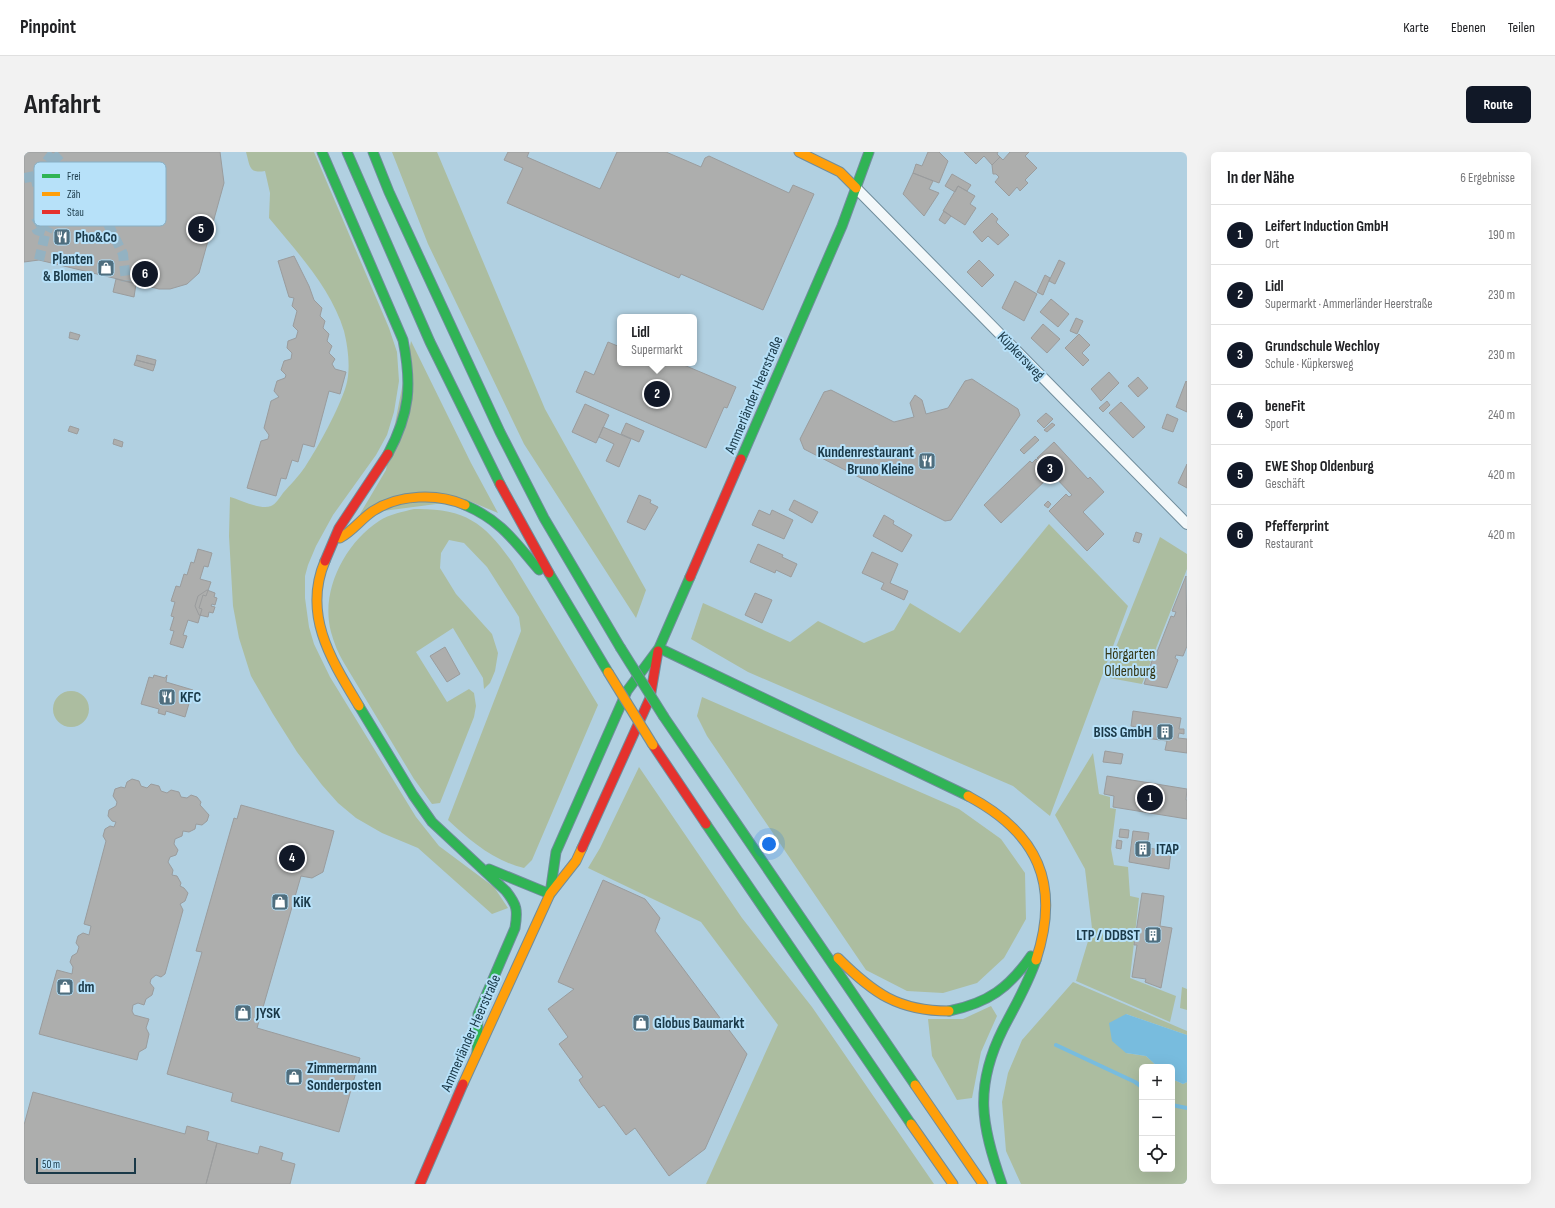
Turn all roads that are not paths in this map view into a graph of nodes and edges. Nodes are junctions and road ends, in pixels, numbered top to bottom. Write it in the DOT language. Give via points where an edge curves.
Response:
graph roads {
  1 [pos="322,152"];
  2 [pos="347,152"];
  3 [pos="373,152"];
  4 [pos="799,152"];
  5 [pos="869,152"];
  6 [pos="856,188"];
  7 [pos="1187,524"];
  8 [pos="337,540"];
  9 [pos="557,588"];
  10 [pos="659,648"];
  11 [pos="479,865"];
  12 [pos="550,894"];
  13 [pos="804,924"];
  14 [pos="1046,924"];
  15 [pos="477,1053"];
  16 [pos="420,1184"];
  17 [pos="953,1184"];
  18 [pos="983,1184"];
  19 [pos="1002,1184"];
  1 -- 8 [label="main road" via="403,340 410,373 407,407 394,446 339,528"];
  2 -- 9 [label="main road" via="426,335 484,454"];
  3 -- 13 [label="main road, bridge" via="435,293 500,432 544,518 664,717"];
  4 -- 6 [label="main road" via="840,172"];
  5 -- 6 [label="main road, Ammerländer Heerstraße"];
  6 -- 7 [label="street, Küpkersweg"];
  6 -- 10 [label="main road, Ammerländer Heerstraße" via="842,226"];
  8 -- 9 [label="main road" via="370,513 386,505 412,498 443,498 475,509 496,522"];
  8 -- 11 [label="main road" via="323,566 318,588 319,624 327,652 424,811 443,834"];
  9 -- 17 [label="main road, bridge" via="653,745"];
  10 -- 12 [label="main road, Ammerländer Heerstraße" via="650,698 576,862"];
  10 -- 12 [label="main road, Ammerländer Heerstraße" via="627,691 556,852"];
  10 -- 14 [label="main road" via="991,809 1012,825 1031,847 1043,873 1047,902"];
  11 -- 12 [label="main road"];
  11 -- 15 [label="main road" via="515,902 517,914 515,928 478,1014"];
  12 -- 15 [label="main road, Ammerländer Heerstraße"];
  13 -- 14 [label="main road" via="863,983 888,1000 915,1010 938,1012 965,1008 989,998 1010,982 1025,965"];
  13 -- 18 [label="main road"];
  14 -- 19 [label="main road" via="1039,955 1001,1031 985,1078 983,1120 986,1139"];
  15 -- 16 [label="main road, Ammerländer Heerstraße"];
}
